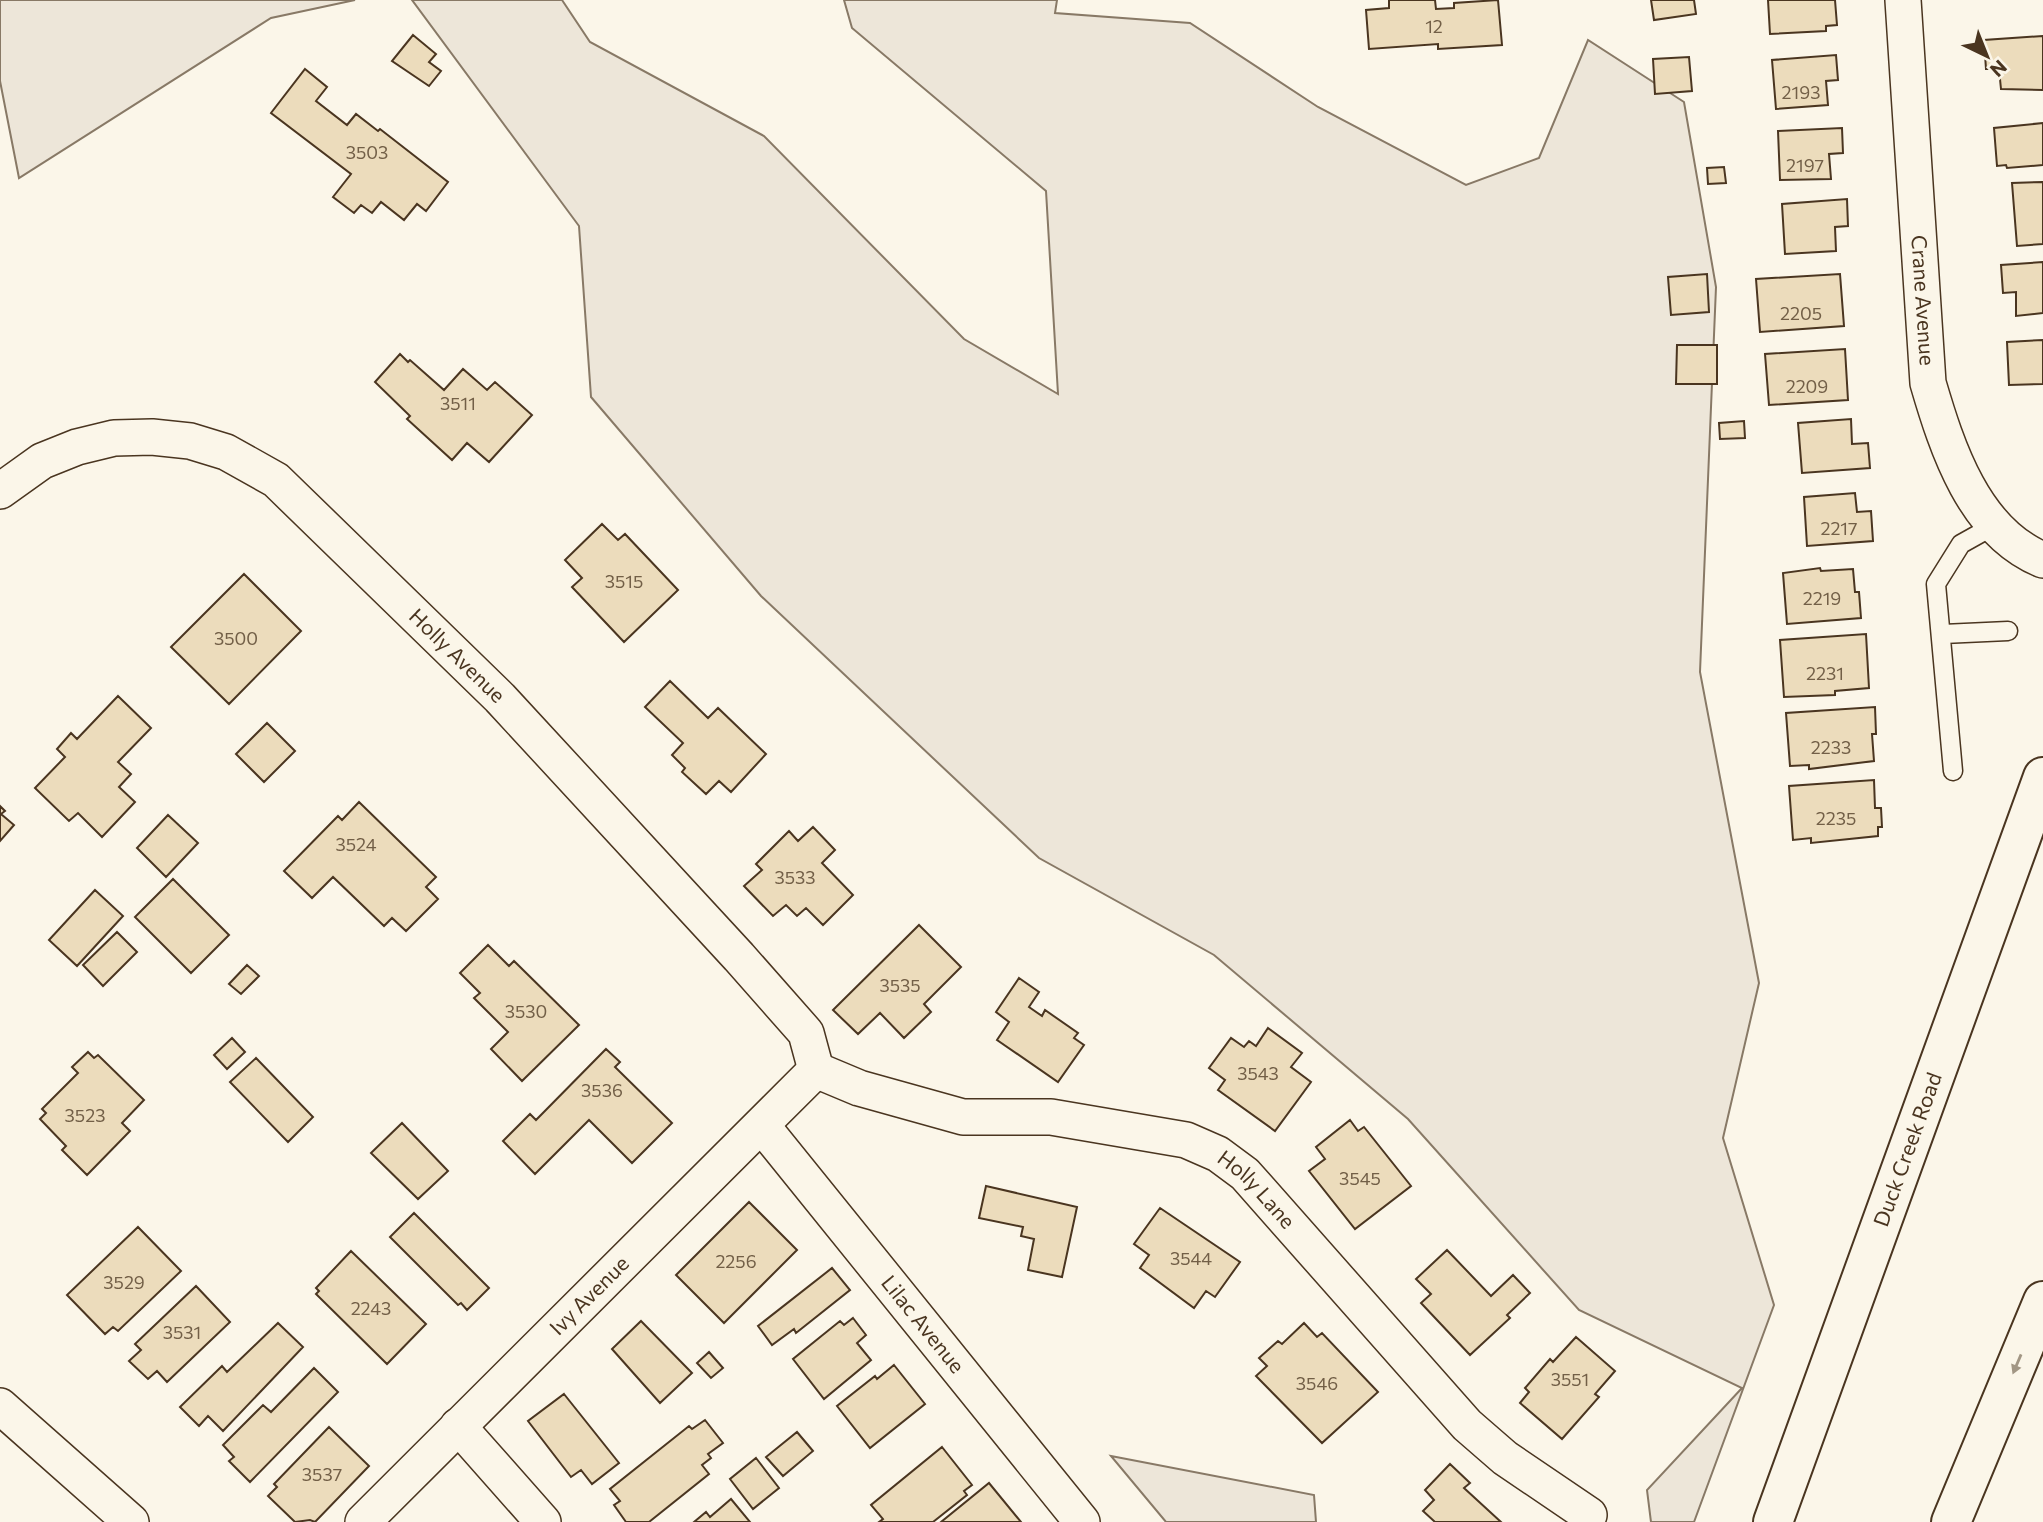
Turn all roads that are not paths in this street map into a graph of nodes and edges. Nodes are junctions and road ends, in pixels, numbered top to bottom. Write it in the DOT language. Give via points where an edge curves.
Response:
graph roads {
  1 [pos="1903,0"];
  2 [pos="0,491"];
  3 [pos="1995,525"];
  4 [pos="2043,560"];
  5 [pos="2008,631"];
  6 [pos="1943,634"];
  7 [pos="1953,771"];
  8 [pos="2043,777"];
  9 [pos="816,1070"];
  10 [pos="763,1126"];
  11 [pos="2043,1301"];
  12 [pos="0,1406"];
  13 [pos="458,1426"];
  14 [pos="1589,1515"];
  15 [pos="131,1522"];
  16 [pos="363,1522"];
  17 [pos="543,1522"];
  18 [pos="1082,1522"];
  19 [pos="1773,1522"];
  20 [pos="1951,1522"];
  1 -- 3 [label="street, Crane Avenue" via="1928,383 1947,442 1973,497"];
  2 -- 9 [label="street, Holly Avenue" via="42,461 114,438 190,441 226,452 276,480 500,698 740,957 806,1033"];
  3 -- 4 [label="street, Crane Avenue" via="2021,549"];
  3 -- 6 [label="lane" via="1961,544 1937,584"];
  5 -- 6 [label="lane"];
  6 -- 7 [label="lane"];
  8 -- 19 [label="main road, Duck Creek Road"];
  9 -- 10 [label="street, Ivy Avenue"];
  9 -- 14 [label="street, Holly Lane" via="859,1088 963,1116 1051,1117 1186,1140 1218,1154 1245,1174 1467,1425"];
  10 -- 13 [label="street, Ivy Avenue"];
  10 -- 18 [label="street, Lilac Avenue"];
  11 -- 20 [label="main road, one-way"];
  12 -- 15 [label="street"];
  13 -- 16 [label="street, Ivy Avenue"];
  13 -- 17 [label="street"];
}
